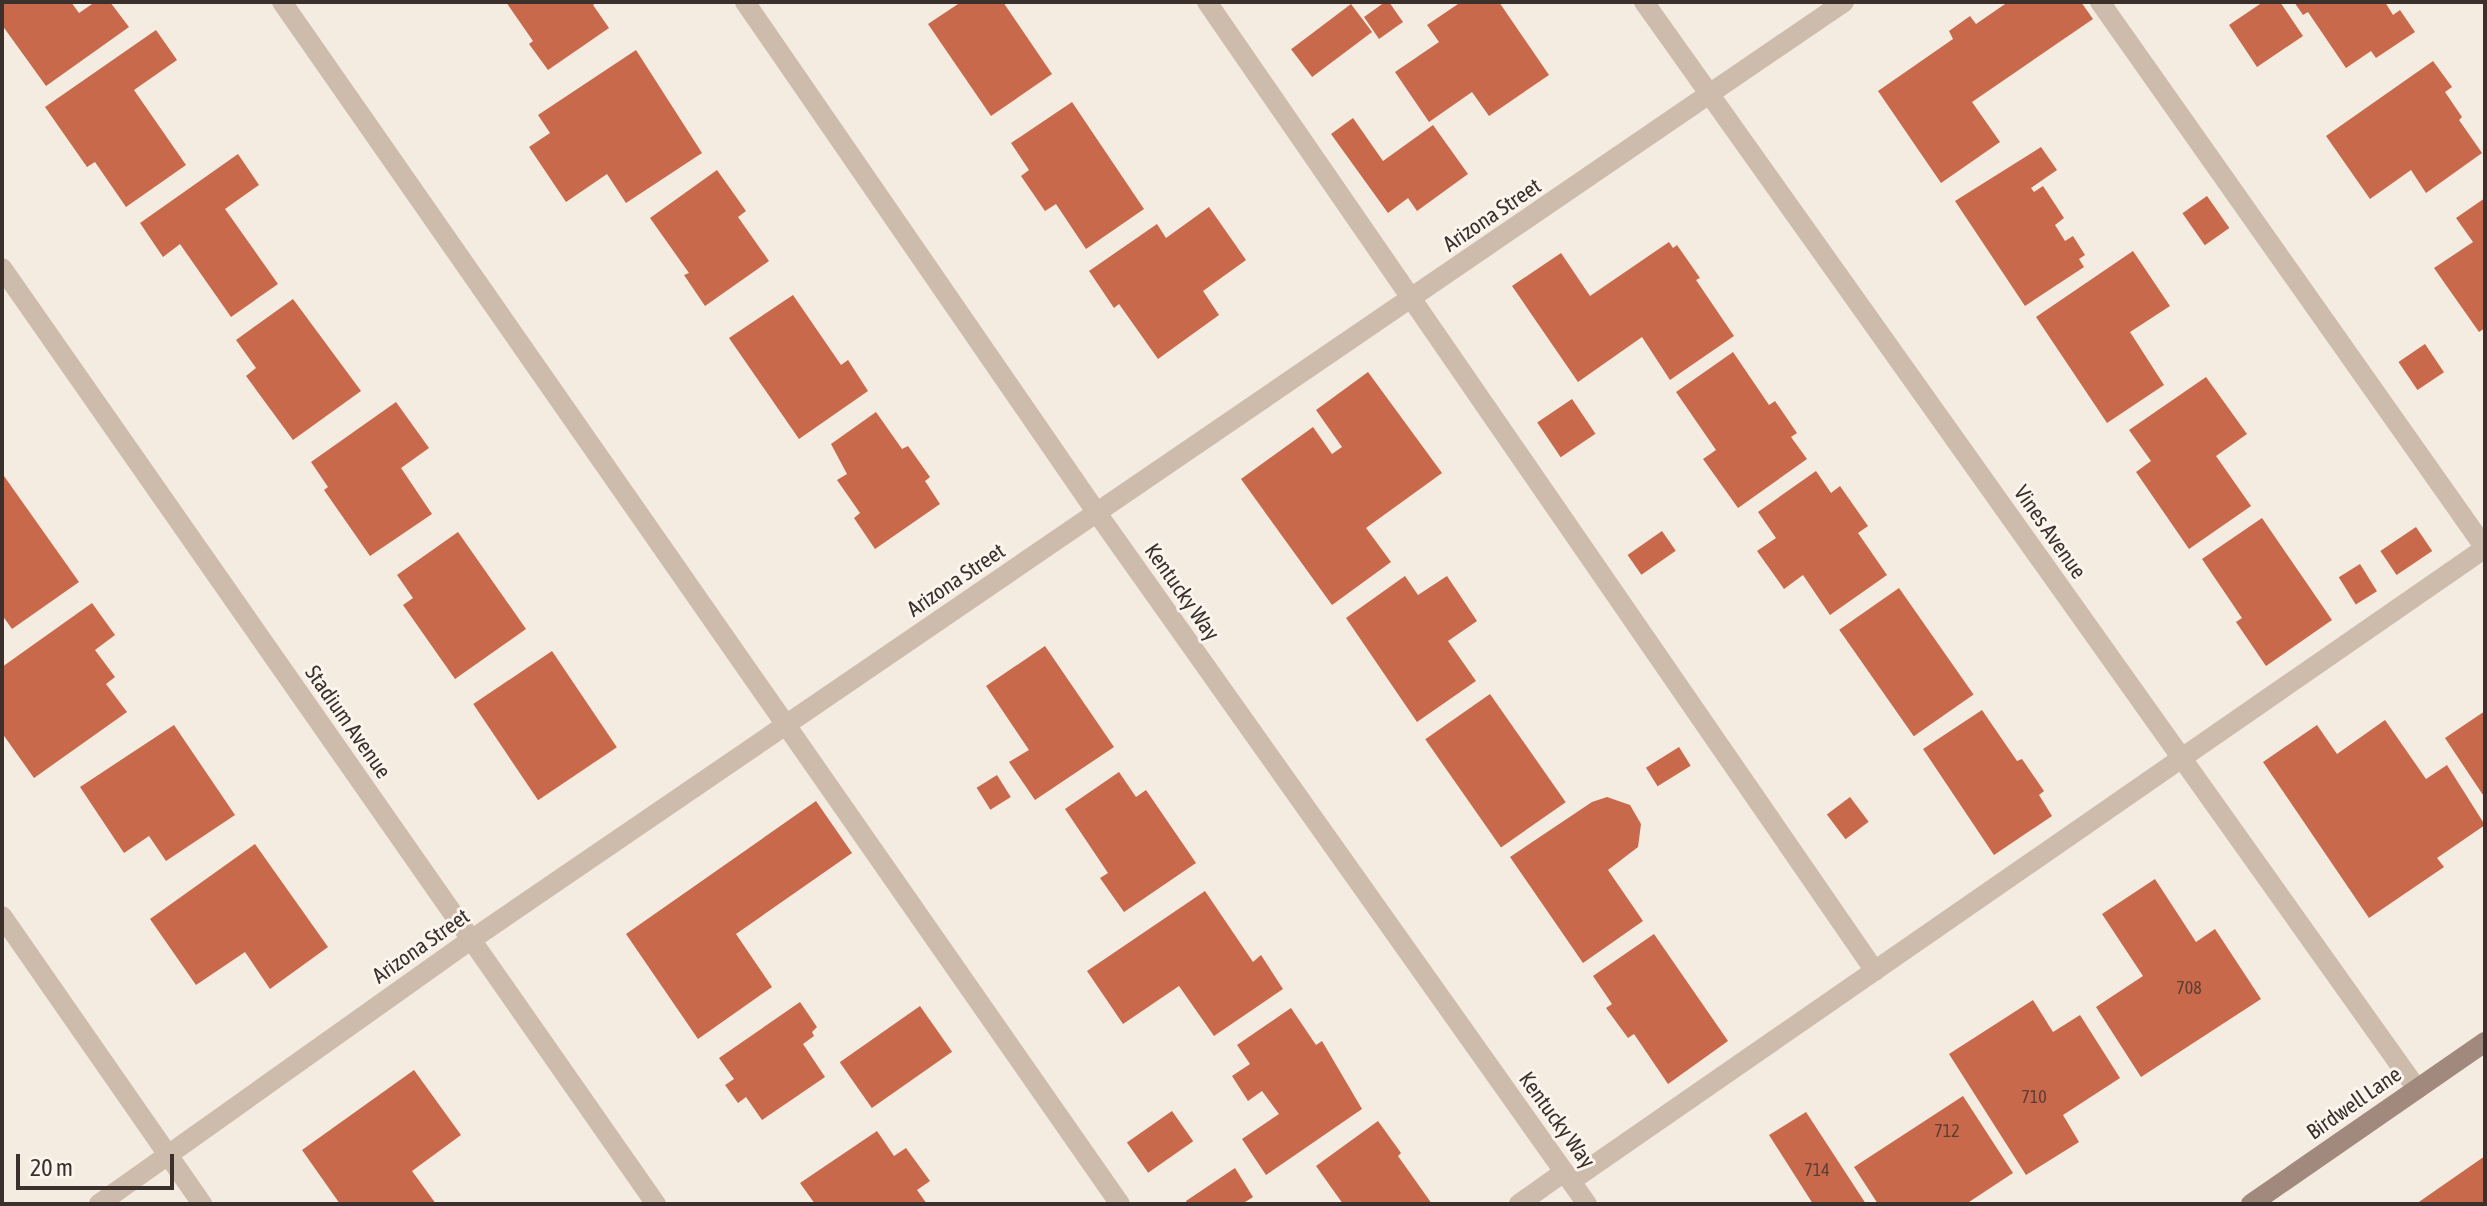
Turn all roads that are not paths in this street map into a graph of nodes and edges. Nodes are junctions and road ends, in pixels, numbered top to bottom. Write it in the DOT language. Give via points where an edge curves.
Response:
graph roads {
  1 [pos="282,2"];
  2 [pos="745,2"];
  3 [pos="1207,2"];
  4 [pos="1644,2"];
  5 [pos="1844,2"];
  6 [pos="2100,2"];
  7 [pos="1709,96"];
  8 [pos="2,268"];
  9 [pos="1412,299"];
  10 [pos="1097,513"];
  11 [pos="2485,548"];
  12 [pos="786,725"];
  13 [pos="2180,756"];
  14 [pos="2,916"];
  15 [pos="471,940"];
  16 [pos="1875,971"];
  17 [pos="2485,1042"];
  18 [pos="2417,1089"];
  19 [pos="168,1155"];
  20 [pos="1568,1177"];
  21 [pos="99,1204"];
  22 [pos="202,1204"];
  23 [pos="656,1204"];
  24 [pos="1120,1204"];
  25 [pos="1519,1204"];
  26 [pos="1587,1204"];
  27 [pos="2251,1204"];
  1 -- 12 [label="street"];
  2 -- 10 [label="street, Kentucky Way"];
  3 -- 9 [label="street"];
  4 -- 7 [label="street, Vines Avenue"];
  5 -- 7 [label="street, Arizona Street"];
  6 -- 11 [label="street"];
  7 -- 9 [label="street, Arizona Street"];
  7 -- 13 [label="street, Vines Avenue"];
  8 -- 15 [label="street, Stadium Avenue"];
  9 -- 10 [label="street, Arizona Street"];
  9 -- 16 [label="street"];
  10 -- 12 [label="street, Arizona Street"];
  10 -- 20 [label="street, Kentucky Way"];
  11 -- 13 [label="street"];
  12 -- 15 [label="street, Arizona Street"];
  12 -- 24 [label="street"];
  13 -- 16 [label="street"];
  13 -- 18 [label="street, Vines Avenue"];
  14 -- 19 [label="street"];
  15 -- 19 [label="street, Arizona Street"];
  15 -- 23 [label="street, Stadium Avenue"];
  16 -- 20 [label="street"];
  17 -- 18 [label="main road, Birdwell Lane"];
  18 -- 27 [label="main road, Birdwell Lane"];
  19 -- 21 [label="street, Arizona Street"];
  19 -- 22 [label="street"];
  20 -- 25 [label="street"];
  20 -- 26 [label="street, Kentucky Way"];
}
